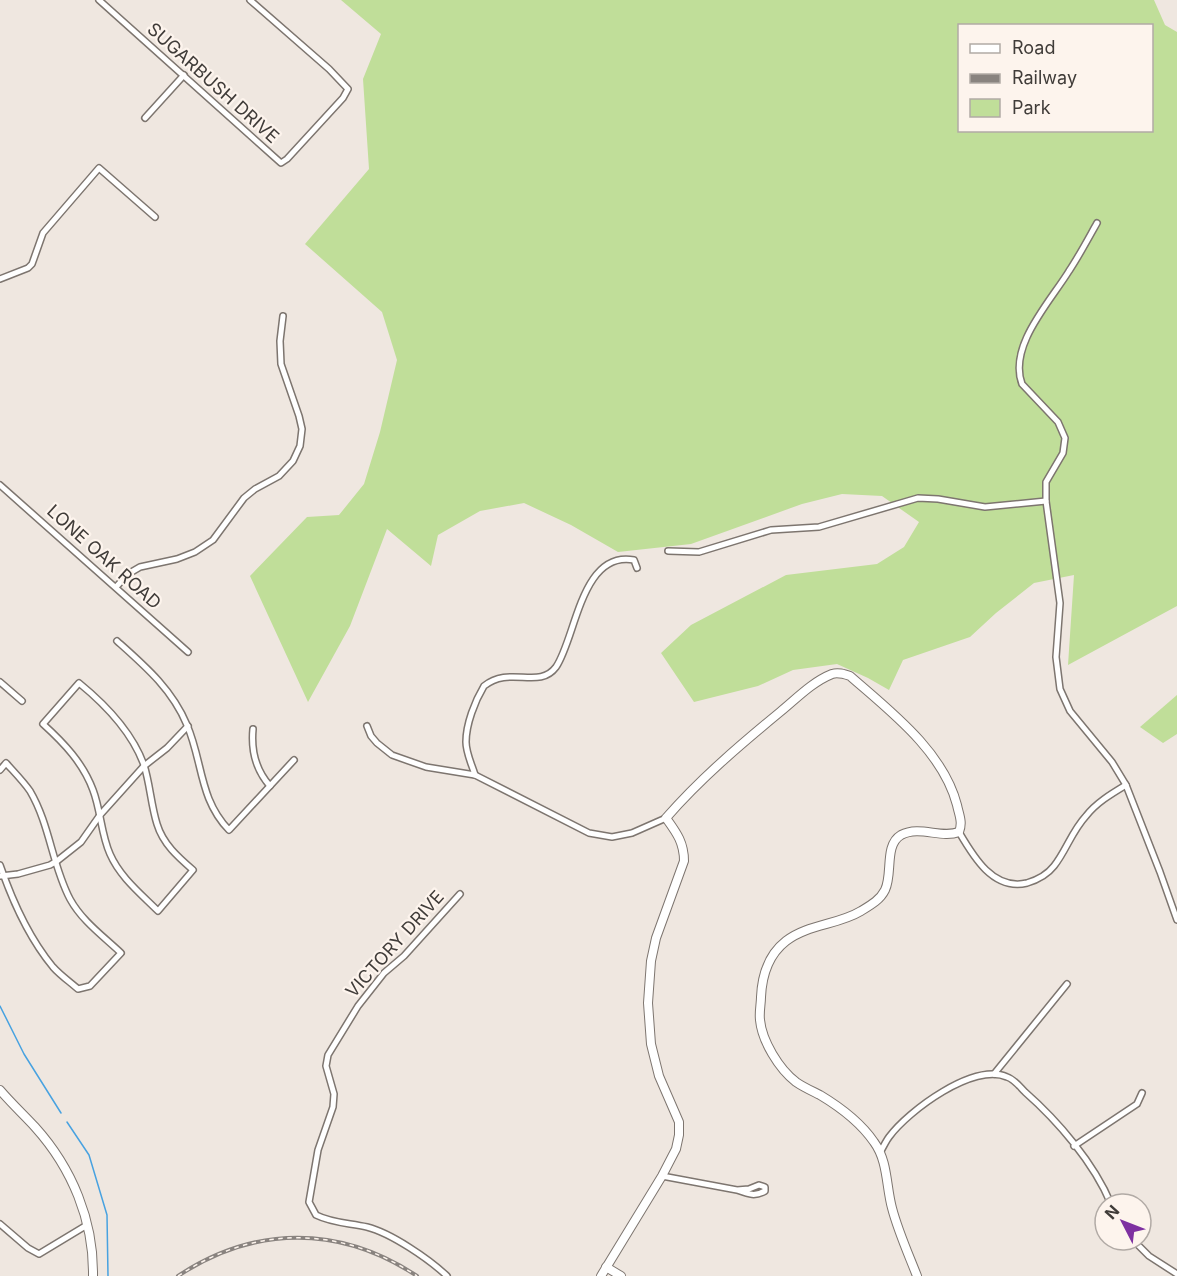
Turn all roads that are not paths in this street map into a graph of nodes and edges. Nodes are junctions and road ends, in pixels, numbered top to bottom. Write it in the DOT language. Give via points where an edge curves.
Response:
graph roads {
  1 [pos="99,0"];
  2 [pos="250,0"];
  3 [pos="184,75"];
  4 [pos="145,118"];
  5 [pos="155,217"];
  6 [pos="1097,223"];
  7 [pos="0,279"];
  8 [pos="283,316"];
  9 [pos="0,484"];
  10 [pos="1046,501"];
  11 [pos="668,551"];
  12 [pos="638,568"];
  13 [pos="116,587"];
  14 [pos="117,641"];
  15 [pos="188,652"];
  16 [pos="0,682"];
  17 [pos="22,700"];
  18 [pos="188,726"];
  19 [pos="367,726"];
  20 [pos="253,729"];
  21 [pos="294,760"];
  22 [pos="144,766"];
  23 [pos="0,770"];
  24 [pos="475,775"];
  25 [pos="1125,785"];
  26 [pos="270,786"];
  27 [pos="100,815"];
  28 [pos="666,818"];
  29 [pos="959,832"];
  30 [pos="57,861"];
  31 [pos="0,865"];
  32 [pos="2,876"];
  33 [pos="460,894"];
  34 [pos="1177,920"];
  35 [pos="1067,984"];
  36 [pos="994,1074"];
  37 [pos="0,1090"];
  38 [pos="1142,1093"];
  39 [pos="1074,1146"];
  40 [pos="880,1153"];
  41 [pos="662,1176"];
  42 [pos="737,1190"];
  43 [pos="1107,1192"];
  44 [pos="0,1224"];
  45 [pos="87,1224"];
  46 [pos="1145,1252"];
  47 [pos="606,1267"];
  48 [pos="1177,1274"];
  49 [pos="93,1276"];
  50 [pos="447,1276"];
  51 [pos="601,1276"];
  52 [pos="621,1276"];
  53 [pos="917,1276"];
  1 -- 3 [label="street, SUGARBUSH DRIVE"];
  2 -- 3 [label="street, SUGARBUSH DRIVE" via="348,89 343,98 281,163"];
  3 -- 4 [label="street"];
  5 -- 7 [label="street" via="99,168 43,233 32,264"];
  6 -- 10 [label="street" via="1028,335 1019,363 1022,384 1058,422 1065,438 1063,453 1046,482"];
  8 -- 13 [label="street" via="281,364 302,429 293,461 279,476 244,498 213,540 177,559 140,567"];
  9 -- 13 [label="street, LONE OAK ROAD"];
  10 -- 11 [label="street" via="985,507 918,498 819,527 771,530 699,552"];
  10 -- 25 [label="street" via="1060,603 1056,669 1060,689 1070,711 1112,762"];
  12 -- 24 [label="street" via="634,560 618,560 603,568 584,595 561,657 550,673 537,678 503,676 484,686 466,743"];
  13 -- 15 [label="street, LONE OAK ROAD"];
  14 -- 18 [label="street" via="153,673 174,699"];
  16 -- 17 [label="street"];
  18 -- 22 [label="street"];
  18 -- 26 [label="street" via="209,803 229,830"];
  19 -- 24 [label="street" via="377,743 392,755 426,767"];
  20 -- 26 [label="street" via="254,759"];
  21 -- 26 [label="street"];
  22 -- 27 [label="street"];
  22 -- 27 [label="street" via="134,743 102,702 79,683 44,724 79,762"];
  22 -- 27 [label="street" via="157,826 174,853 193,870 158,911 117,867"];
  23 -- 30 [label="street" via="6,763 30,793"];
  24 -- 28 [label="street" via="589,833 612,837"];
  25 -- 29 [label="street" via="1086,816 1053,867 1036,880 1020,884 993,876 973,857"];
  25 -- 34 [label="street"];
  27 -- 30 [label="street" via="81,842"];
  28 -- 29 [label="street" via="729,754 813,685 839,673 850,676 916,735 943,773 955,799 962,825"];
  28 -- 41 [label="street" via="680,837 684,861 658,930 648,994 659,1076 679,1122 676,1149"];
  29 -- 40 [label="street" via="951,835 912,831 900,835 891,848 889,880 874,903 849,918 795,935 774,953 765,968 760,1020 776,1059 796,1083 821,1096 867,1132"];
  30 -- 32 [label="street" via="29,872"];
  30 -- 32 [label="street" via="58,873 71,900 85,920 121,953 87,988 78,989 39,948"];
  31 -- 32 [label="street"];
  33 -- 50 [label="street, VICTORY DRIVE" via="384,973 328,1055 326,1066 334,1094 333,1107 318,1150 309,1202 316,1215 368,1227 419,1254"];
  35 -- 36 [label="street"];
  36 -- 39 [label="street" via="1008,1077 1048,1112"];
  36 -- 40 [label="street" via="961,1083 927,1102 894,1131"];
  37 -- 45 [label="street" via="65,1167"];
  38 -- 39 [label="street" via="1137,1104"];
  39 -- 43 [label="street"];
  40 -- 53 [label="street" via="894,1216"];
  41 -- 42 [label="street"];
  41 -- 47 [label="street"];
  44 -- 45 [label="street" via="39,1254"];
  45 -- 49 [label="street"];
  46 -- 48 [label="street"];
  47 -- 51 [label="street"];
  47 -- 52 [label="street"];
}
